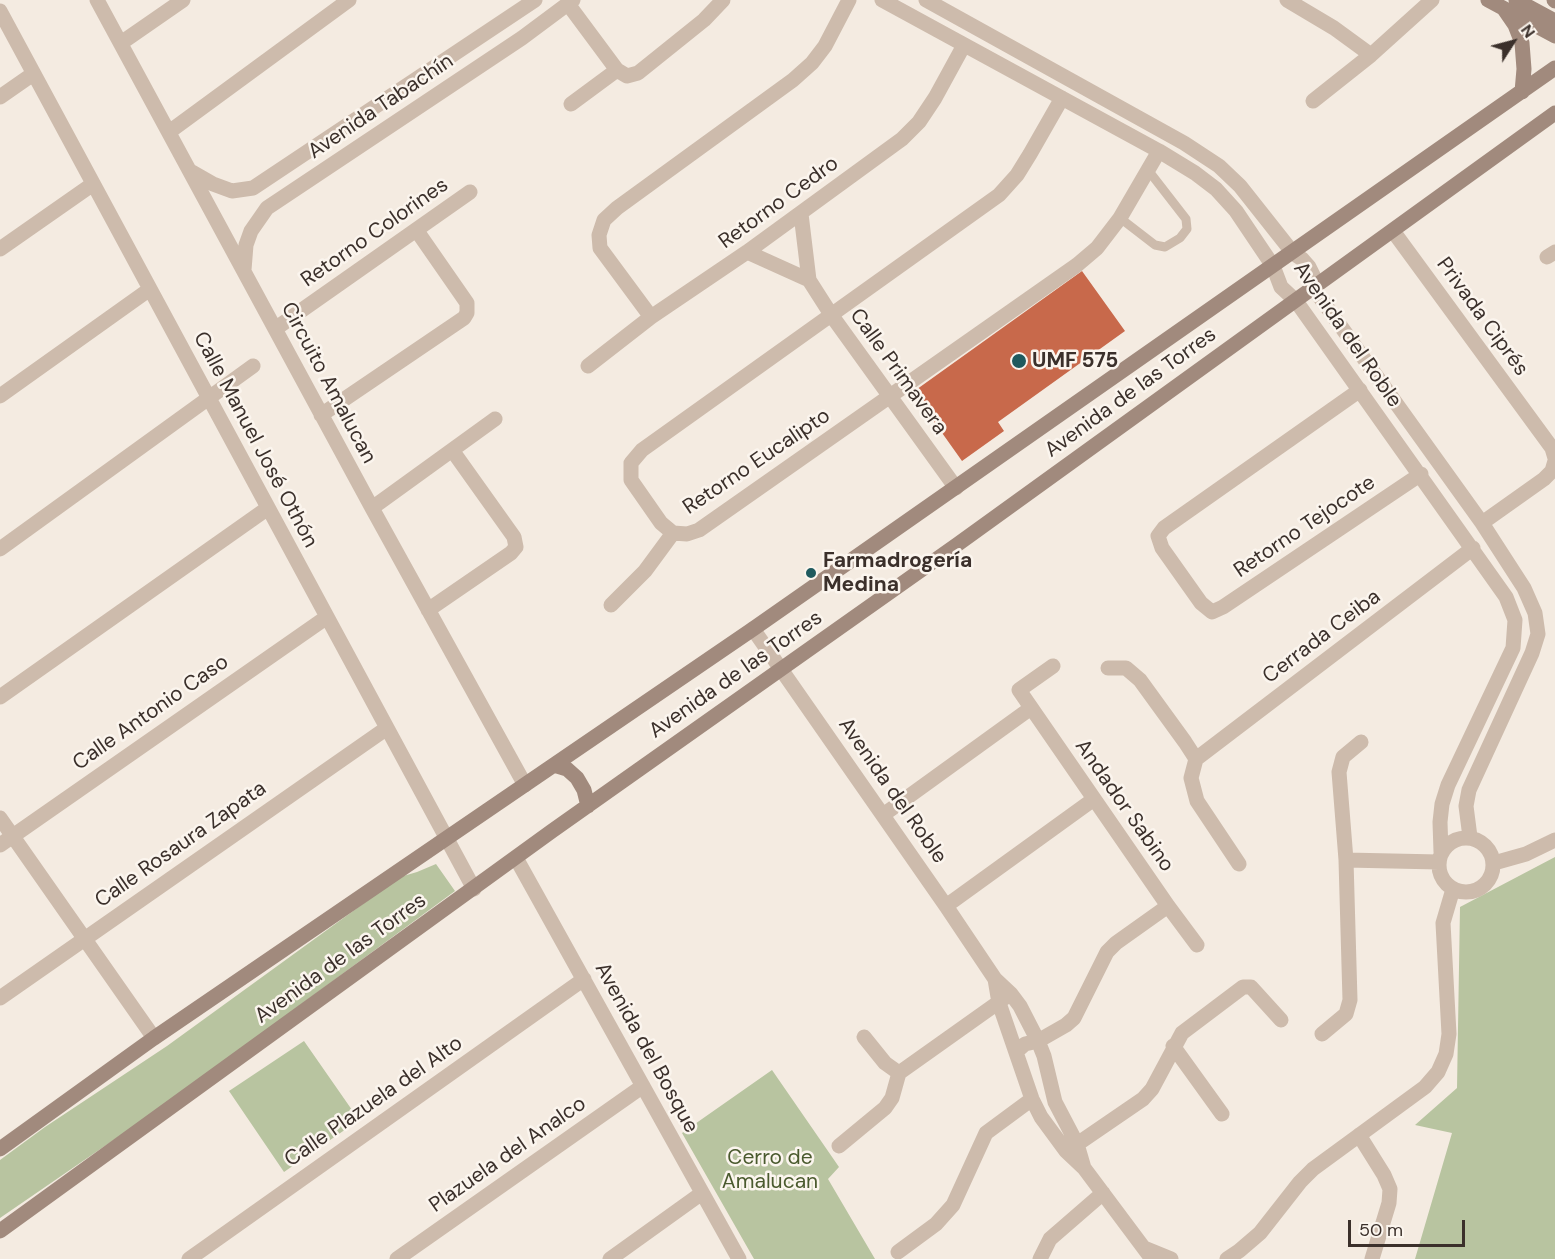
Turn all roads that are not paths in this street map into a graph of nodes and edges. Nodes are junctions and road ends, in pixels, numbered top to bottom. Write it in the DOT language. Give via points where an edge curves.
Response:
graph roads {
  1 [pos="97,0"];
  2 [pos="183,0"];
  3 [pos="349,0"];
  4 [pos="536,0"];
  5 [pos="723,0"];
  6 [pos="849,0"];
  7 [pos="882,0"];
  8 [pos="926,0"];
  9 [pos="1287,0"];
  10 [pos="1432,0"];
  11 [pos="1488,0"];
  12 [pos="571,2"];
  13 [pos="1510,4"];
  14 [pos="0,12"];
  15 [pos="1553,30"];
  16 [pos="121,43"];
  17 [pos="964,45"];
  18 [pos="1371,55"];
  19 [pos="1555,68"];
  20 [pos="617,70"];
  21 [pos="33,74"];
  22 [pos="1522,92"];
  23 [pos="0,97"];
  24 [pos="1062,98"];
  25 [pos="1313,101"];
  26 [pos="571,104"];
  27 [pos="1554,115"];
  28 [pos="169,132"];
  29 [pos="1159,150"];
  30 [pos="1148,170"];
  31 [pos="191,172"];
  32 [pos="93,184"];
  33 [pos="253,188"];
  34 [pos="470,192"];
  35 [pos="267,208"];
  36 [pos="801,214"];
  37 [pos="1120,218"];
  38 [pos="417,231"];
  39 [pos="1393,231"];
  40 [pos="0,249"];
  41 [pos="747,252"];
  42 [pos="1293,253"];
  43 [pos="1273,266"];
  44 [pos="244,270"];
  45 [pos="809,280"];
  46 [pos="150,289"];
  47 [pos="1314,289"];
  48 [pos="1296,301"];
  49 [pos="832,316"];
  50 [pos="651,317"];
  51 [pos="275,329"];
  52 [pos="253,366"];
  53 [pos="588,366"];
  54 [pos="1360,390"];
  55 [pos="0,396"];
  56 [pos="890,397"];
  57 [pos="208,398"];
  58 [pos="321,415"];
  59 [pos="495,419"];
  60 [pos="452,450"];
  61 [pos="1555,460"];
  62 [pos="1420,474"];
  63 [pos="956,488"];
  64 [pos="268,508"];
  65 [pos="372,508"];
  66 [pos="1482,523"];
  67 [pos="673,533"];
  68 [pos="1473,548"];
  69 [pos="0,549"];
  70 [pos="611,605"];
  71 [pos="428,610"];
  72 [pos="327,617"];
  73 [pos="753,629"];
  74 [pos="1053,666"];
  75 [pos="1108,668"];
  76 [pos="781,670"];
  77 [pos="0,697"];
  78 [pos="1031,708"];
  79 [pos="387,728"];
  80 [pos="1361,742"];
  81 [pos="1196,759"];
  82 [pos="554,765"];
  83 [pos="525,784"];
  84 [pos="1094,799"];
  85 [pos="588,806"];
  86 [pos="883,815"];
  87 [pos="0,818"];
  88 [pos="446,837"];
  89 [pos="1470,837"];
  90 [pos="6,840"];
  91 [pos="1555,840"];
  92 [pos="1440,857"];
  93 [pos="516,858"];
  94 [pos="1346,860"];
  95 [pos="1494,863"];
  96 [pos="1239,864"];
  97 [pos="474,889"];
  98 [pos="1453,889"];
  99 [pos="946,906"];
  100 [pos="1168,906"];
  101 [pos="84,939"];
  102 [pos="1197,945"];
  103 [pos="584,980"];
  104 [pos="0,998"];
  105 [pos="1005,998"];
  106 [pos="1281,1020"];
  107 [pos="1322,1034"];
  108 [pos="864,1037"];
  109 [pos="154,1038"];
  110 [pos="1038,1041"];
  111 [pos="1173,1046"];
  112 [pos="1044,1056"];
  113 [pos="1018,1059"];
  114 [pos="899,1073"];
  115 [pos="643,1086"];
  116 [pos="1032,1099"];
  117 [pos="1222,1114"];
  118 [pos="1359,1135"];
  119 [pos="839,1146"];
  120 [pos="1072,1148"];
  121 [pos="0,1149"];
  122 [pos="702,1193"];
  123 [pos="1103,1193"];
  124 [pos="0,1231"];
  125 [pos="898,1252"];
  126 [pos="1148,1253"];
  127 [pos="189,1259"];
  128 [pos="398,1259"];
  129 [pos="610,1259"];
  130 [pos="738,1259"];
  131 [pos="1040,1259"];
  132 [pos="1171,1259"];
  133 [pos="1227,1259"];
  134 [pos="1372,1259"];
  1 -- 16 [label="street, Circuito Amalucan"];
  2 -- 16 [label="street"];
  3 -- 28 [label="street"];
  4 -- 33 [label="street, Avenida Tabachín"];
  5 -- 20 [label="street" via="638,73 627,76"];
  6 -- 50 [label="street" via="825,46 794,80 604,220 598,235 600,249"];
  7 -- 17 [label="street, Avenida del Roble"];
  8 -- 42 [label="street, Avenida del Roble" via="1219,166 1240,186"];
  9 -- 18 [label="street"];
  10 -- 18 [label="street"];
  11 -- 13 [label="street"];
  12 -- 20 [label="street"];
  12 -- 35 [label="street, Avenida Tabachín"];
  13 -- 15 [label="street"];
  13 -- 22 [label="street" via="1522,43"];
  14 -- 21 [label="street, Calle Manuel José Othón"];
  16 -- 28 [label="street, Circuito Amalucan"];
  17 -- 24 [label="street, Avenida del Roble"];
  17 -- 36 [label="street, Retorno Cedro" via="919,122"];
  18 -- 25 [label="street"];
  19 -- 22 [label="street, Avenida de las Torres"];
  20 -- 26 [label="street"];
  21 -- 23 [label="street"];
  21 -- 32 [label="street, Calle Manuel José Othón"];
  22 -- 42 [label="street, Avenida de las Torres"];
  24 -- 29 [label="street, Avenida del Roble"];
  24 -- 49 [label="street, Retorno Eucalipto" via="1017,175 999,195"];
  27 -- 39 [label="street, Avenida de las Torres"];
  28 -- 31 [label="street, Circuito Amalucan"];
  29 -- 30 [label="street, Retorno Eucalipto"];
  29 -- 43 [label="street, Avenida del Roble" via="1216,189"];
  30 -- 37 [label="street, Retorno Eucalipto"];
  30 -- 37 [label="lane" via="1186,219 1187,228 1165,247 1155,245"];
  31 -- 33 [label="street" via="232,191"];
  31 -- 44 [label="street, Circuito Amalucan"];
  32 -- 40 [label="street"];
  32 -- 46 [label="street, Calle Manuel José Othón"];
  33 -- 35 [label="street"];
  34 -- 38 [label="street, Retorno Colorines"];
  35 -- 44 [label="street, Avenida Tabachín" via="250,231"];
  36 -- 41 [label="street, Retorno Cedro"];
  36 -- 45 [label="street, Calle Primavera"];
  37 -- 56 [label="street, Retorno Eucalipto" via="1077,265"];
  38 -- 51 [label="street, Retorno Colorines"];
  38 -- 58 [label="street" via="467,303 467,313"];
  39 -- 47 [label="street, Avenida de las Torres"];
  39 -- 61 [label="street, Privada Ciprés" via="1551,448"];
  41 -- 45 [label="street"];
  41 -- 50 [label="street, Retorno Cedro"];
  42 -- 43 [label="street, Avenida de las Torres"];
  42 -- 47 [label="street, Avenida del Roble" via="1309,267"];
  43 -- 48 [label="street, Avenida del Roble" via="1281,287"];
  43 -- 63 [label="street, Avenida de las Torres"];
  44 -- 51 [label="street, Circuito Amalucan"];
  45 -- 49 [label="street, Calle Primavera"];
  46 -- 55 [label="street"];
  46 -- 57 [label="street, Calle Manuel José Othón"];
  47 -- 48 [label="street, Avenida de las Torres"];
  47 -- 66 [label="street, Avenida del Roble"];
  48 -- 54 [label="street, Avenida del Roble"];
  48 -- 76 [label="street, Avenida de las Torres"];
  49 -- 56 [label="street, Calle Primavera"];
  49 -- 67 [label="street, Retorno Eucalipto" via="642,450 631,463 631,480 661,524"];
  50 -- 53 [label="street, Retorno Cedro"];
  51 -- 58 [label="street, Circuito Amalucan"];
  52 -- 57 [label="street"];
  54 -- 62 [label="street, Avenida del Roble"];
  54 -- 62 [label="street, Retorno Tejocote" via="1158,536 1162,548 1201,603 1212,612 1223,607"];
  56 -- 63 [label="street, Calle Primavera"];
  56 -- 67 [label="street, Retorno Eucalipto" via="699,530"];
  57 -- 64 [label="street, Calle Manuel José Othón"];
  57 -- 69 [label="street"];
  58 -- 65 [label="street, Circuito Amalucan"];
  59 -- 60 [label="street"];
  60 -- 65 [label="street"];
  60 -- 71 [label="street" via="514,537 516,546"];
  61 -- 66 [label="street, Privada Ciprés" via="1544,480"];
  62 -- 68 [label="street, Avenida del Roble"];
  63 -- 73 [label="street, Avenida de las Torres"];
  64 -- 72 [label="street, Calle Manuel José Othón"];
  64 -- 77 [label="street"];
  65 -- 71 [label="street, Circuito Amalucan"];
  66 -- 89 [label="street, Avenida del Roble" via="1524,588 1535,613 1538,634 1469,790 1466,806"];
  67 -- 70 [label="street" via="645,571"];
  68 -- 81 [label="street, Cerrada Ceiba"];
  68 -- 92 [label="street, Avenida del Roble" via="1506,597 1515,620 1513,648 1448,785 1442,804"];
  71 -- 83 [label="street, Circuito Amalucan"];
  72 -- 79 [label="street, Calle Manuel José Othón"];
  72 -- 90 [label="street, Calle Antonio Caso"];
  73 -- 76 [label="street, Avenida del Roble"];
  73 -- 82 [label="street, Avenida de las Torres"];
  74 -- 78 [label="street, Andador Sabino" via="1019,690"];
  75 -- 81 [label="street" via="1126,668 1140,680"];
  76 -- 85 [label="street, Avenida de las Torres"];
  76 -- 86 [label="street, Avenida del Roble"];
  78 -- 84 [label="street, Andador Sabino"];
  78 -- 86 [label="street"];
  79 -- 88 [label="street, Calle Manuel José Othón"];
  79 -- 101 [label="street, Calle Rosaura Zapata"];
  80 -- 94 [label="street" via="1340,764"];
  81 -- 96 [label="street" via="1191,778 1197,801"];
  82 -- 83 [label="street, Avenida de las Torres"];
  82 -- 85 [label="street" via="577,778"];
  83 -- 88 [label="street, Avenida de las Torres"];
  84 -- 99 [label="street"];
  84 -- 100 [label="street, Andador Sabino"];
  85 -- 93 [label="street, Avenida de las Torres"];
  86 -- 99 [label="street, Avenida del Roble"];
  87 -- 90 [label="street"];
  88 -- 97 [label="street, Calle Manuel José Othón"];
  88 -- 109 [label="street, Avenida de las Torres"];
  89 -- 92 [label="street" via="1453,840"];
  89 -- 95 [label="street" via="1491,851"];
  90 -- 101 [label="street"];
  91 -- 95 [label="street"];
  92 -- 94 [label="street"];
  92 -- 98 [label="street" via="1440,873"];
  93 -- 97 [label="street, Avenida de las Torres"];
  93 -- 103 [label="street, Avenida del Bosque"];
  94 -- 107 [label="street" via="1350,1000 1346,1014"];
  95 -- 98 [label="street" via="1486,885 1476,891"];
  97 -- 124 [label="street, Avenida de las Torres"];
  98 -- 118 [label="street" via="1443,923 1449,1034 1446,1054 1425,1087"];
  99 -- 105 [label="street, Avenida del Roble"];
  100 -- 102 [label="street, Andador Sabino"];
  100 -- 110 [label="street" via="1107,952 1074,1018"];
  101 -- 104 [label="street, Calle Rosaura Zapata"];
  101 -- 109 [label="street"];
  103 -- 115 [label="street, Avenida del Bosque"];
  103 -- 127 [label="street, Calle Plazuela del Alto"];
  105 -- 110 [label="street, Avenida del Roble" via="1026,1016"];
  105 -- 113 [label="street, Avenida del Roble"];
  105 -- 114 [label="street"];
  106 -- 111 [label="street" via="1251,987 1243,987 1182,1033"];
  108 -- 114 [label="street" via="885,1063"];
  109 -- 121 [label="street, Avenida de las Torres"];
  110 -- 112 [label="street, Avenida del Roble"];
  110 -- 113 [label="street" via="1025,1044"];
  111 -- 117 [label="street"];
  111 -- 120 [label="street" via="1143,1099"];
  112 -- 113 [label="street" via="1033,1065"];
  112 -- 120 [label="street, Avenida del Roble"];
  113 -- 116 [label="street, Avenida del Roble"];
  114 -- 119 [label="street" via="885,1108"];
  115 -- 122 [label="street, Avenida del Bosque"];
  115 -- 128 [label="street, Plazuela del Analco"];
  116 -- 120 [label="street, Avenida del Roble" via="1051,1132"];
  116 -- 125 [label="street" via="986,1133 949,1210"];
  118 -- 133 [label="street" via="1300,1182 1260,1233"];
  118 -- 134 [label="street" via="1390,1189"];
  120 -- 123 [label="street, Avenida del Roble"];
  122 -- 129 [label="street"];
  122 -- 130 [label="street, Avenida del Bosque"];
  123 -- 126 [label="street, Avenida del Roble"];
  123 -- 131 [label="street" via="1050,1239"];
  126 -- 132 [label="street, Avenida del Roble"];
}
